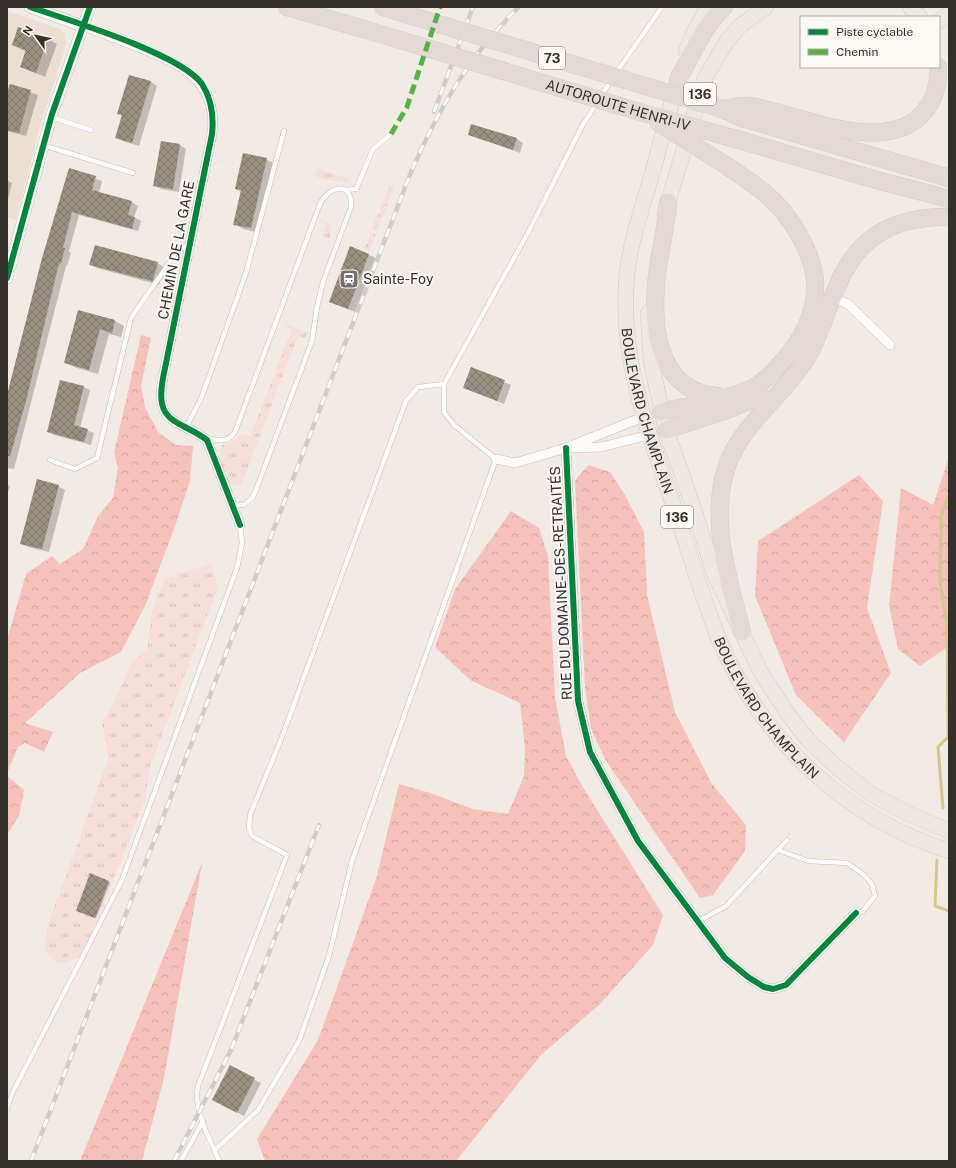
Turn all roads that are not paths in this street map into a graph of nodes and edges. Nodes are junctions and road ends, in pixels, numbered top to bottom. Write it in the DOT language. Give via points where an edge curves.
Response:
graph roads {
  1 [pos="30,7"];
  2 [pos="90,7"];
  3 [pos="287,7"];
  4 [pos="382,7"];
  5 [pos="662,7"];
  6 [pos="708,7"];
  7 [pos="724,7"];
  8 [pos="766,7"];
  9 [pos="910,7"];
  10 [pos="949,14"];
  11 [pos="919,16"];
  12 [pos="940,20"];
  13 [pos="84,26"];
  14 [pos="938,68"];
  15 [pos="678,79"];
  16 [pos="745,112"];
  17 [pos="643,113"];
  18 [pos="51,117"];
  19 [pos="91,130"];
  20 [pos="284,131"];
  21 [pos="391,134"];
  22 [pos="43,145"];
  23 [pos="134,173"];
  24 [pos="949,178"];
  25 [pos="345,190"];
  26 [pos="949,199"];
  27 [pos="668,202"];
  28 [pos="949,217"];
  29 [pos="188,246"];
  30 [pos="7,278"];
  31 [pos="814,293"];
  32 [pos="832,297"];
  33 [pos="890,345"];
  34 [pos="798,368"];
  35 [pos="444,384"];
  36 [pos="726,396"];
  37 [pos="662,412"];
  38 [pos="643,417"];
  39 [pos="185,429"];
  40 [pos="666,430"];
  41 [pos="649,435"];
  42 [pos="202,436"];
  43 [pos="566,448"];
  44 [pos="496,459"];
  45 [pos="50,460"];
  46 [pos="229,498"];
  47 [pos="240,526"];
  48 [pos="742,632"];
  49 [pos="949,831"];
  50 [pos="787,840"];
  51 [pos="778,850"];
  52 [pos="949,851"];
  53 [pos="856,913"];
  54 [pos="697,922"];
  55 [pos="7,1108"];
  56 [pos="203,1121"];
  57 [pos="215,1150"];
  58 [pos="181,1161"];
  59 [pos="220,1161"];
  1 -- 13 [label="street"];
  2 -- 13 [label="street"];
  3 -- 17 [label="highway, AUTOROUTE HENRI-IV / 73, bridge"];
  4 -- 16 [label="highway, AUTOROUTE HENRI-IV / 73, bridge" via="722,109"];
  5 -- 35 [label="lane" via="627,55 582,126 530,231"];
  6 -- 15 [label="main road, BOULEVARD CHAMPLAIN / 136" via="693,34"];
  7 -- 15 [label="highway" via="700,36"];
  8 -- 27 [label="main road, BOULEVARD CHAMPLAIN / 136" via="740,26 727,41 705,78"];
  9 -- 11 [label="main road"];
  10 -- 12 [label="main road"];
  13 -- 18 [label="street"];
  13 -- 29 [label="street, CHEMIN DE LA GARE" via="169,59 184,68 201,84 209,99 214,115 212,134"];
  14 -- 16 [label="highway" via="936,91 928,106 912,124 891,132 866,132"];
  15 -- 38 [label="main road, BOULEVARD CHAMPLAIN / 136" via="638,221 626,287 627,342"];
  16 -- 24 [label="highway, AUTOROUTE HENRI-IV / 73"];
  17 -- 26 [label="highway, AUTOROUTE HENRI-IV / 73, bridge"];
  17 -- 31 [label="highway, bridge" via="727,166 767,195 783,212 801,238 815,282"];
  18 -- 19 [label="lane"];
  18 -- 22 [label="street"];
  20 -- 39 [label="lane" via="246,273 201,399"];
  21 -- 25 [label="lane" via="373,149 356,189"];
  22 -- 23 [label="lane"];
  22 -- 30 [label="street"];
  25 -- 42 [label="lane" via="332,189 320,204 235,432 223,441"];
  25 -- 46 [label="lane" via="351,197 351,207 321,287 312,341 259,483 252,497 244,505 234,504"];
  27 -- 36 [label="highway" via="655,296 661,349 671,372 688,388 708,395"];
  27 -- 37 [label="main road, BOULEVARD CHAMPLAIN / 136" via="650,274 648,309 652,362"];
  28 -- 32 [label="highway" via="907,221 872,238 848,264"];
  29 -- 39 [label="street, CHEMIN DE LA GARE" via="160,391 164,410 176,424"];
  29 -- 45 [label="lane" via="178,249 131,318 97,458 75,469"];
  31 -- 32 [label="street"];
  31 -- 36 [label="highway" via="807,325 791,352 758,384"];
  32 -- 33 [label="street" via="848,304"];
  32 -- 34 [label="highway" via="808,355"];
  34 -- 40 [label="highway" via="760,396"];
  34 -- 48 [label="highway" via="746,432 734,451 723,480 720,500 722,556"];
  35 -- 44 [label="lane, RUE DU DOMAINE-DES-RETRAITÉS" via="444,412 454,425"];
  35 -- 56 [label="lane" via="418,387 406,401 280,742 250,815 249,829 252,836 287,855 198,1086 197,1099"];
  36 -- 37 [label="highway"];
  37 -- 38 [label="main road"];
  37 -- 40 [label="main road, BOULEVARD CHAMPLAIN / 136"];
  38 -- 41 [label="main road, BOULEVARD CHAMPLAIN / 136"];
  38 -- 43 [label="street, RUE DU DOMAINE-DES-RETRAITÉS"];
  39 -- 42 [label="street, CHEMIN DE LA GARE"];
  40 -- 41 [label="main road"];
  40 -- 48 [label="main road, BOULEVARD CHAMPLAIN / 136" via="714,573"];
  41 -- 43 [label="street, RUE DU DOMAINE-DES-RETRAITÉS" via="601,447"];
  41 -- 52 [label="main road, BOULEVARD CHAMPLAIN / 136" via="718,637 739,680 770,727 820,780 861,811 896,830"];
  42 -- 46 [label="street" via="211,447"];
  43 -- 44 [label="street, RUE DU DOMAINE-DES-RETRAITÉS" via="515,463"];
  43 -- 54 [label="street, RUE DU DOMAINE-DES-RETRAITÉS" via="578,701 590,752 638,841"];
  44 -- 57 [label="lane" via="352,862 329,956 299,1041 258,1110"];
  46 -- 47 [label="street"];
  47 -- 55 [label="lane" via="242,543 236,568 122,880"];
  48 -- 49 [label="main road, BOULEVARD CHAMPLAIN / 136" via="760,671 788,714 808,740 839,770 871,794"];
  50 -- 51 [label="lane"];
  51 -- 53 [label="lane" via="808,861 847,863 863,874 872,884 875,896 862,912"];
  51 -- 54 [label="lane" via="726,906"];
  53 -- 54 [label="street, RUE DU DOMAINE-DES-RETRAITÉS" via="786,985 773,989 764,987 748,977 726,958"];
  56 -- 57 [label="lane"];
  56 -- 58 [label="lane"];
  57 -- 59 [label="lane"];
}
